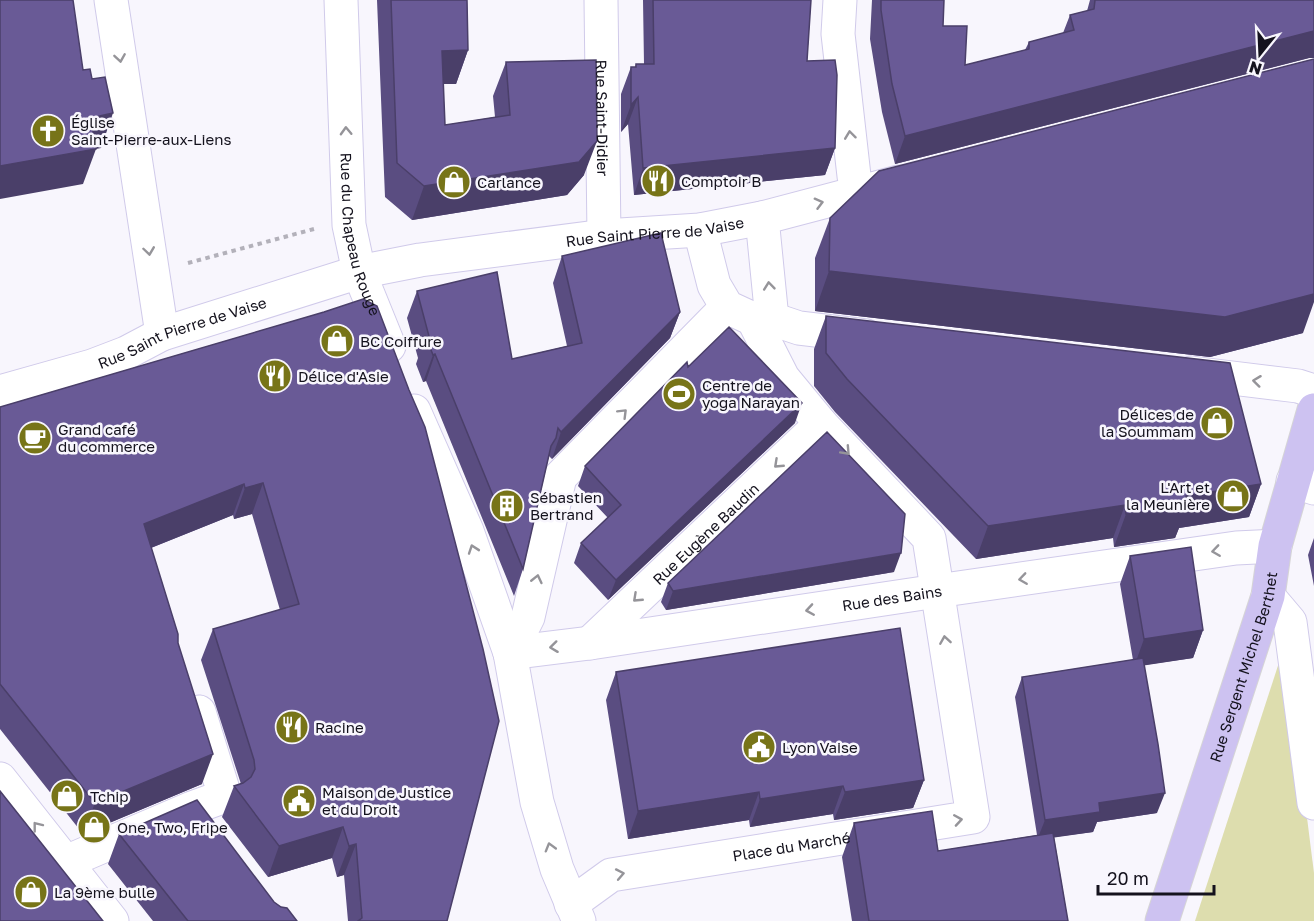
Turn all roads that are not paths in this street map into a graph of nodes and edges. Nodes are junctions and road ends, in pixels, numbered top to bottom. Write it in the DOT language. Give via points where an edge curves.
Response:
graph roads {
  1 [pos="111,0"];
  2 [pos="341,0"];
  3 [pos="601,0"];
  4 [pos="840,0"];
  5 [pos="926,175"];
  6 [pos="858,193"];
  7 [pos="762,218"];
  8 [pos="700,230"];
  9 [pos="604,236"];
  10 [pos="359,273"];
  11 [pos="751,315"];
  12 [pos="162,334"];
  13 [pos="893,339"];
  14 [pos="1165,370"];
  15 [pos="1314,391"];
  16 [pos="0,392"];
  17 [pos="1314,410"];
  18 [pos="821,424"];
  19 [pos="1304,484"];
  20 [pos="1275,546"];
  21 [pos="937,591"];
  22 [pos="1268,596"];
  23 [pos="590,643"];
  24 [pos="510,653"];
  25 [pos="192,689"];
  26 [pos="523,726"];
  27 [pos="0,779"];
  28 [pos="1314,803"];
  29 [pos="192,808"];
  30 [pos="214,836"];
  31 [pos="66,862"];
  32 [pos="575,913"];
  33 [pos="112,921"];
  34 [pos="1162,921"];
  1 -- 12 [label="street, one-way"];
  10 -- 2 [label="street, Rue du Chapeau Rouge, one-way" via="349,225"];
  3 -- 9 [label="street, Rue Saint-Didier"];
  6 -- 4 [label="street, one-way" via="838,34"];
  5 -- 6 [label="street, Rue Saint Pierre de Vaise"];
  7 -- 6 [label="street, Rue Saint Pierre de Vaise, one-way"];
  7 -- 8 [label="street, Rue Saint Pierre de Vaise"];
  11 -- 7 [label="street, one-way"];
  8 -- 9 [label="street, Rue Saint Pierre de Vaise"];
  8 -- 11 [label="street" via="714,285"];
  9 -- 10 [label="street, Rue Saint Pierre de Vaise" via="420,260"];
  10 -- 12 [label="street, Rue Saint Pierre de Vaise"];
  24 -- 10 [label="street, Rue du Chapeau Rouge, one-way" via="467,531"];
  11 -- 13 [label="street" via="799,328"];
  11 -- 18 [label="street" via="783,378"];
  24 -- 11 [label="street, one-way" via="528,617 560,477"];
  12 -- 16 [label="street, Rue Saint Pierre de Vaise" via="92,366"];
  15 -- 14 [label="street, one-way"];
  17 -- 19 [label="main road, Rue Sergent Michel Berthet"];
  18 -- 21 [label="street, one-way" via="929,538"];
  18 -- 23 [label="street, Rue Eugène Baudin, one-way"];
  19 -- 20 [label="main road, Rue Sergent Michel Berthet"];
  20 -- 21 [label="street, Rue des Bains, one-way" via="1236,548"];
  20 -- 22 [label="main road, Rue Sergent Michel Berthet"];
  21 -- 23 [label="street, Rue des Bains, one-way"];
  32 -- 21 [label="street, Place du Marché, one-way" via="611,875 973,818"];
  22 -- 28 [label="street" via="1290,622"];
  22 -- 34 [label="main road, Rue Sergent Michel Berthet"];
  23 -- 24 [label="street, Rue des Bains, one-way"];
  24 -- 26 [label="street, Rue du Chapeau Rouge"];
  25 -- 29 [label="street" via="225,796"];
  32 -- 26 [label="street, Place du Marché, one-way" via="537,802"];
  31 -- 27 [label="street, one-way"];
  29 -- 30 [label="street"];
  29 -- 31 [label="street"];
  31 -- 33 [label="street"];
}
